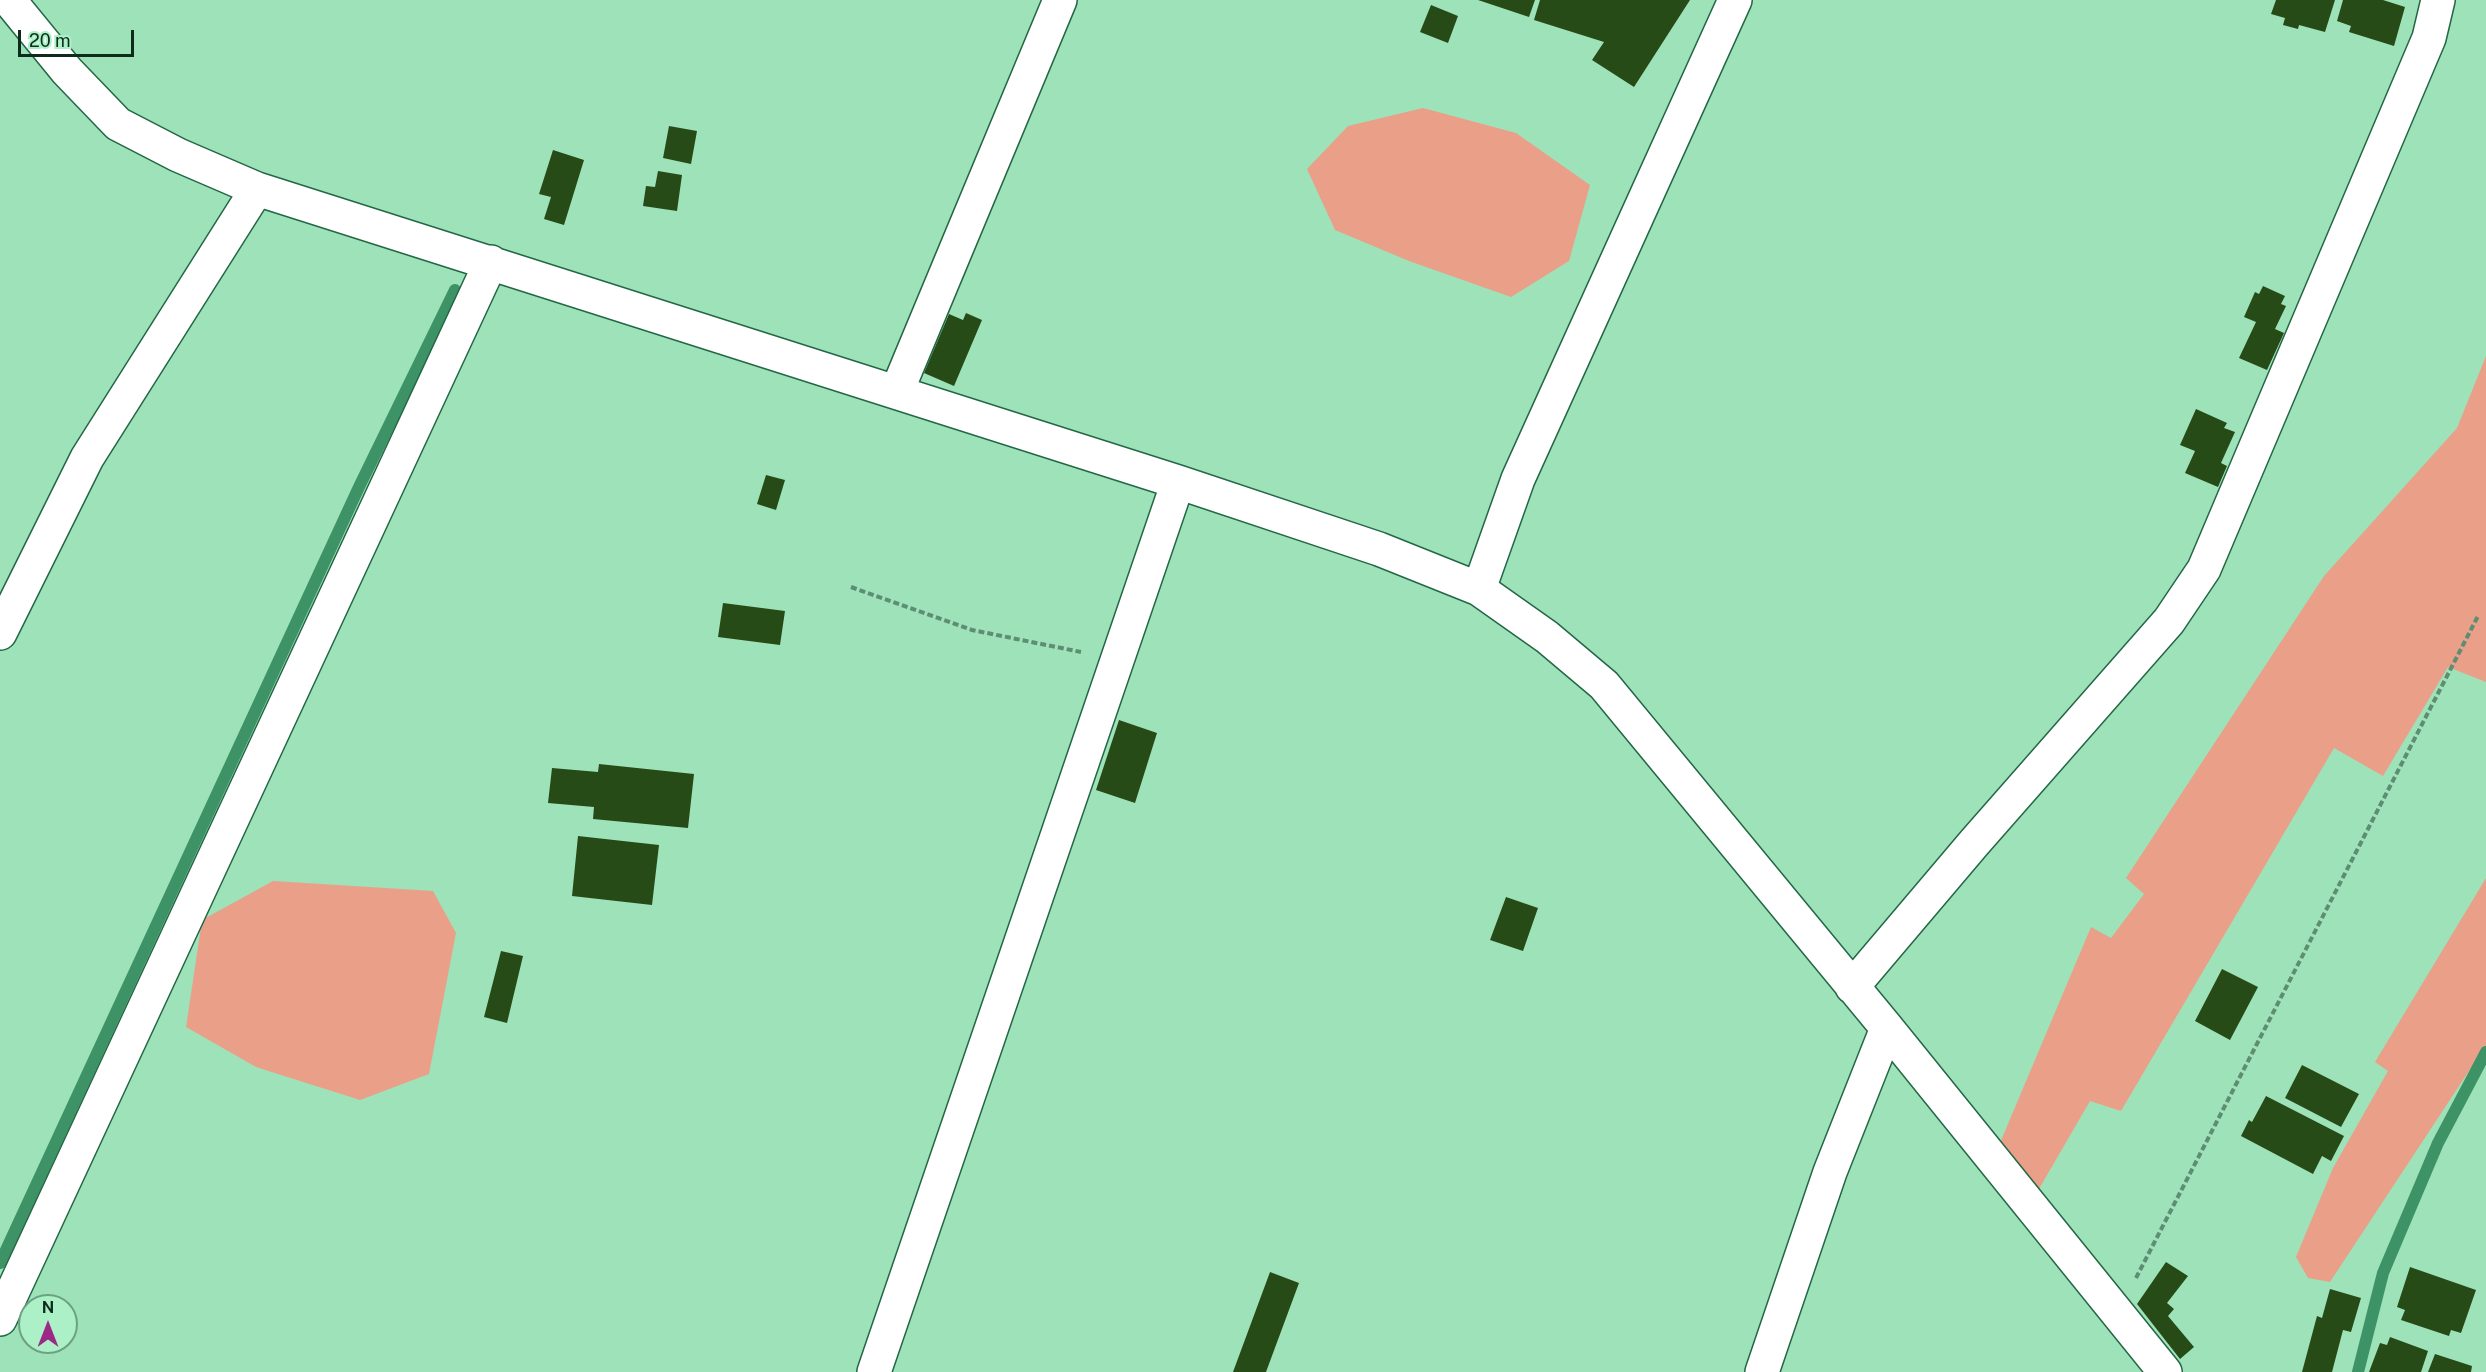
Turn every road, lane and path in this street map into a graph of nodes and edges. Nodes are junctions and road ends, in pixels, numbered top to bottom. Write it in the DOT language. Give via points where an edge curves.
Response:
graph roads {
  1 [pos="9,0"];
  2 [pos="1060,0"];
  3 [pos="1735,0"];
  4 [pos="2438,0"];
  5 [pos="257,189"];
  6 [pos="490,262"];
  7 [pos="897,391"];
  8 [pos="1178,482"];
  9 [pos="851,587"];
  10 [pos="1479,589"];
  11 [pos="2478,616"];
  12 [pos="0,633"];
  13 [pos="1117,660"];
  14 [pos="1852,987"];
  15 [pos="1887,1028"];
  16 [pos="2118,1313"];
  17 [pos="0,1319"];
  18 [pos="874,1372"];
  19 [pos="1762,1372"];
  20 [pos="2165,1372"];
  1 -- 5 [label="street" via="67,71 118,124"];
  2 -- 7 [label="street"];
  3 -- 10 [label="street" via="1518,479"];
  4 -- 14 [label="street" via="2429,38 2204,569 2169,621"];
  5 -- 6 [label="street"];
  5 -- 12 [label="street" via="87,458"];
  6 -- 7 [label="street"];
  6 -- 17 [label="street"];
  7 -- 8 [label="street"];
  8 -- 10 [label="street" via="1379,549"];
  8 -- 13 [label="street"];
  9 -- 13 [label="path" via="972,630"];
  10 -- 14 [label="street" via="1547,637 1604,685"];
  11 -- 16 [label="path"];
  13 -- 18 [label="street"];
  14 -- 15 [label="street"];
  15 -- 16 [label="street"];
  15 -- 19 [label="street" via="1830,1172"];
  16 -- 20 [label="street"];
}
